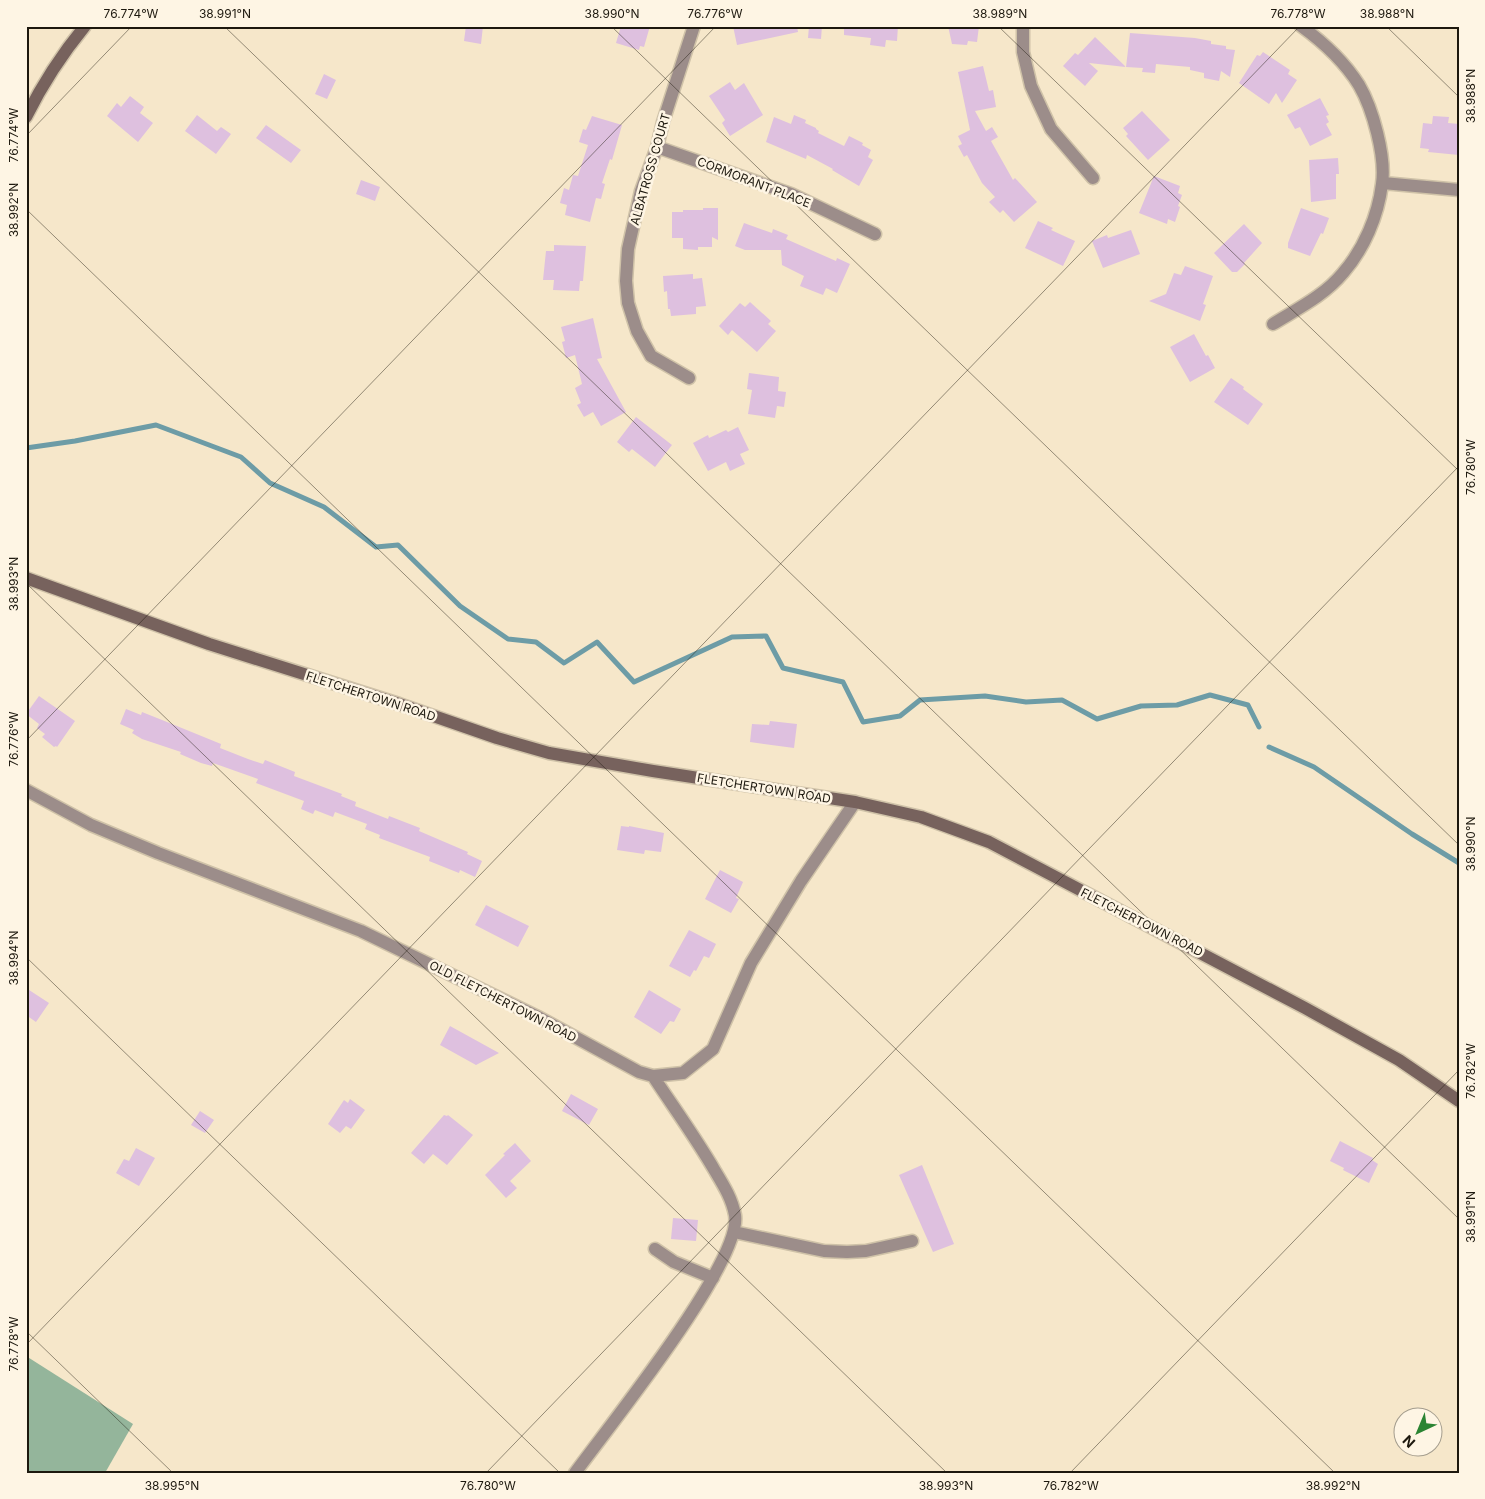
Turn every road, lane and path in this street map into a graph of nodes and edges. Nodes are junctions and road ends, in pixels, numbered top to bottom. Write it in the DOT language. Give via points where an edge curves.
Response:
graph roads {
  1 [pos="85,26"];
  2 [pos="694,26"];
  3 [pos="1023,26"];
  4 [pos="1301,26"];
  5 [pos="26,117"];
  6 [pos="657,147"];
  7 [pos="1093,178"];
  8 [pos="1383,183"];
  9 [pos="1459,190"];
  10 [pos="875,234"];
  11 [pos="1273,324"];
  12 [pos="689,378"];
  13 [pos="26,578"];
  14 [pos="26,790"];
  15 [pos="855,802"];
  16 [pos="653,1076"];
  17 [pos="1459,1100"];
  18 [pos="734,1232"];
  19 [pos="912,1241"];
  20 [pos="655,1250"];
  21 [pos="713,1278"];
  22 [pos="575,1473"];
  1 -- 5 [label="street" via="52,71"];
  2 -- 6 [label="street, ALBATROSS COURT"];
  3 -- 7 [label="street" via="1023,52 1031,86 1051,129"];
  4 -- 8 [label="street" via="1342,62 1359,86 1381,149"];
  6 -- 10 [label="street, CORMORANT PLACE" via="791,194"];
  6 -- 12 [label="street, ALBATROSS COURT" via="641,191 628,250 628,303 637,331 651,356"];
  8 -- 9 [label="street"];
  8 -- 11 [label="street" via="1367,236 1342,275 1320,295"];
  13 -- 15 [label="street, FLETCHERTOWN ROAD" via="209,644 549,753"];
  14 -- 16 [label="street, OLD FLETCHERTOWN ROAD" via="99,828 361,931"];
  15 -- 16 [label="street, OLD FLETCHERTOWN ROAD" via="751,963 713,1049 683,1073"];
  15 -- 17 [label="street, FLETCHERTOWN ROAD" via="921,817 989,842 1305,1008 1399,1060"];
  16 -- 18 [label="street" via="731,1198 736,1218"];
  18 -- 19 [label="street" via="824,1251 866,1251"];
  18 -- 21 [label="street"];
  20 -- 21 [label="street" via="674,1262"];
  21 -- 22 [label="street" via="657,1365"];
}
